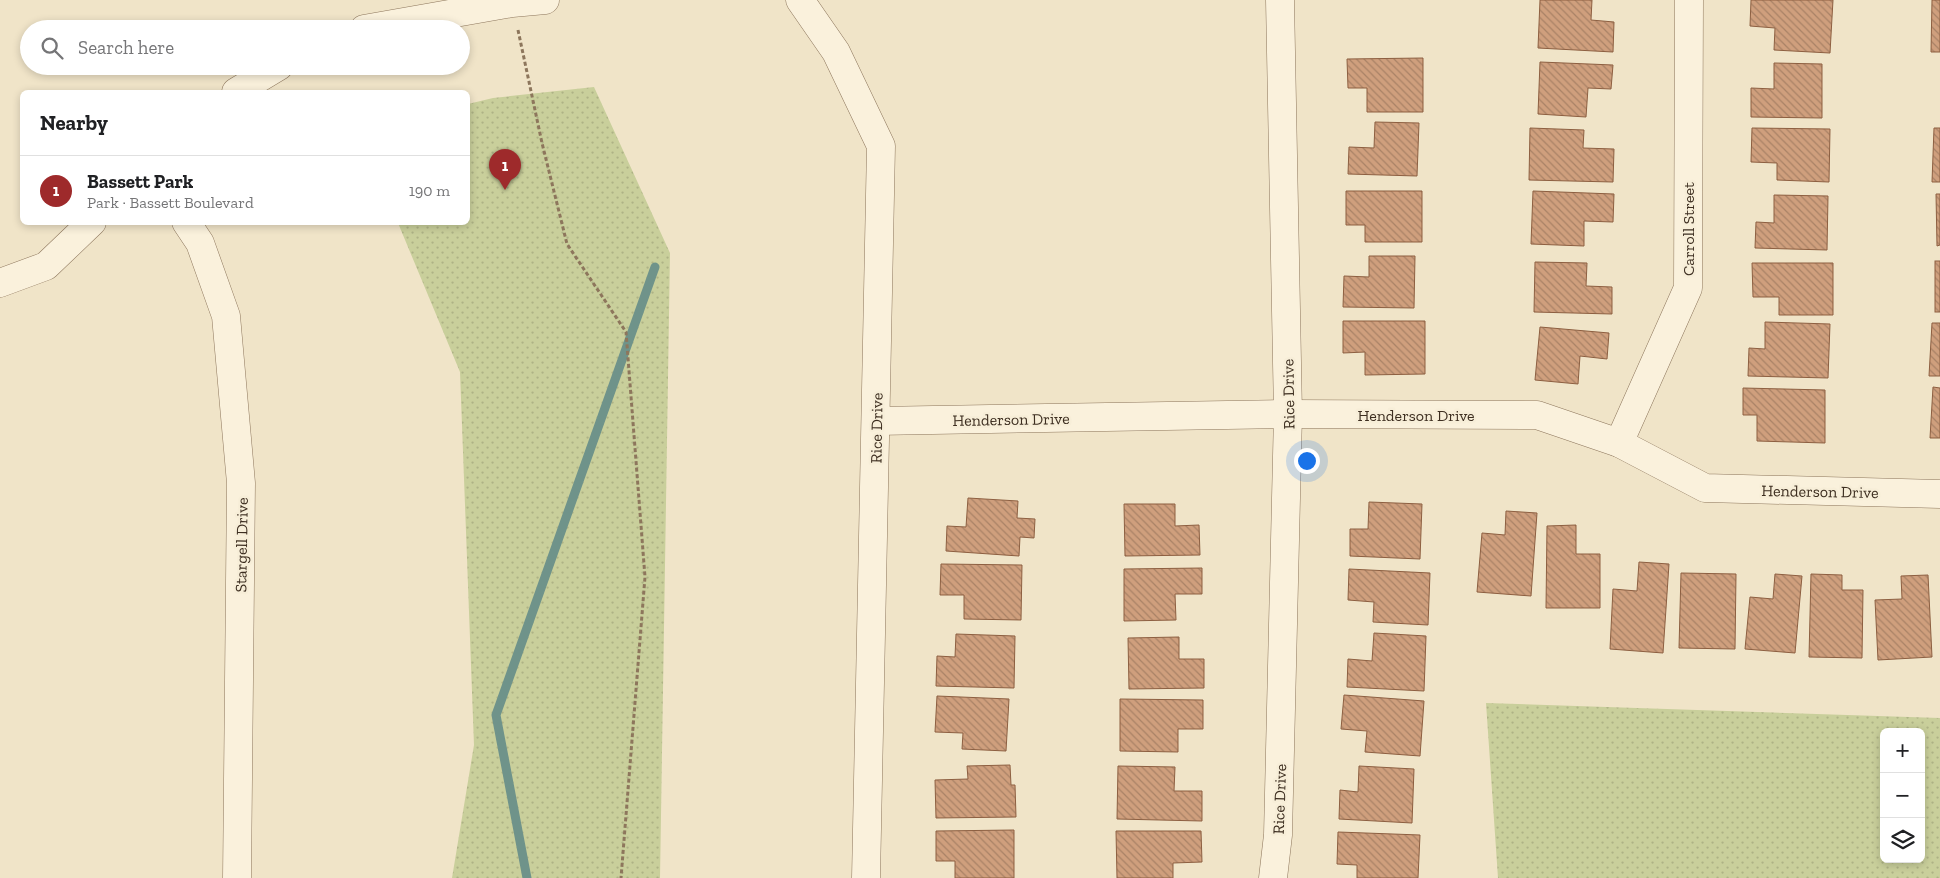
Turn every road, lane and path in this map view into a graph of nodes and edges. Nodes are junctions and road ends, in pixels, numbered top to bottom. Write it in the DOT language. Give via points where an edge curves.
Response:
graph roads {
  1 [pos="544,0"];
  2 [pos="800,0"];
  3 [pos="1280,0"];
  4 [pos="1689,0"];
  5 [pos="512,2"];
  6 [pos="413,20"];
  7 [pos="264,75"];
  8 [pos="239,90"];
  9 [pos="89,225"];
  10 [pos="188,225"];
  11 [pos="0,283"];
  12 [pos="1288,414"];
  13 [pos="876,421"];
  14 [pos="1619,444"];
  15 [pos="1940,494"];
  16 [pos="237,878"];
  17 [pos="621,878"];
  18 [pos="866,878"];
  19 [pos="1273,878"];
  1 -- 5 [label="street"];
  2 -- 13 [label="street, Rice Drive" via="836,52 881,146"];
  3 -- 12 [label="street, Rice Drive"];
  4 -- 14 [label="street, Carroll Street" via="1688,288"];
  5 -- 6 [label="street"];
  5 -- 17 [label="path" via="567,244 626,332 645,577"];
  7 -- 8 [label="street"];
  9 -- 11 [label="street" via="46,266"];
  10 -- 16 [label="street, Stargell Drive" via="200,243 226,316 241,483"];
  12 -- 13 [label="street, Henderson Drive"];
  12 -- 14 [label="street, Henderson Drive" via="1537,415"];
  12 -- 19 [label="street, Rice Drive" via="1278,835"];
  13 -- 18 [label="street, Rice Drive"];
  14 -- 15 [label="street, Henderson Drive" via="1705,488"];
}
